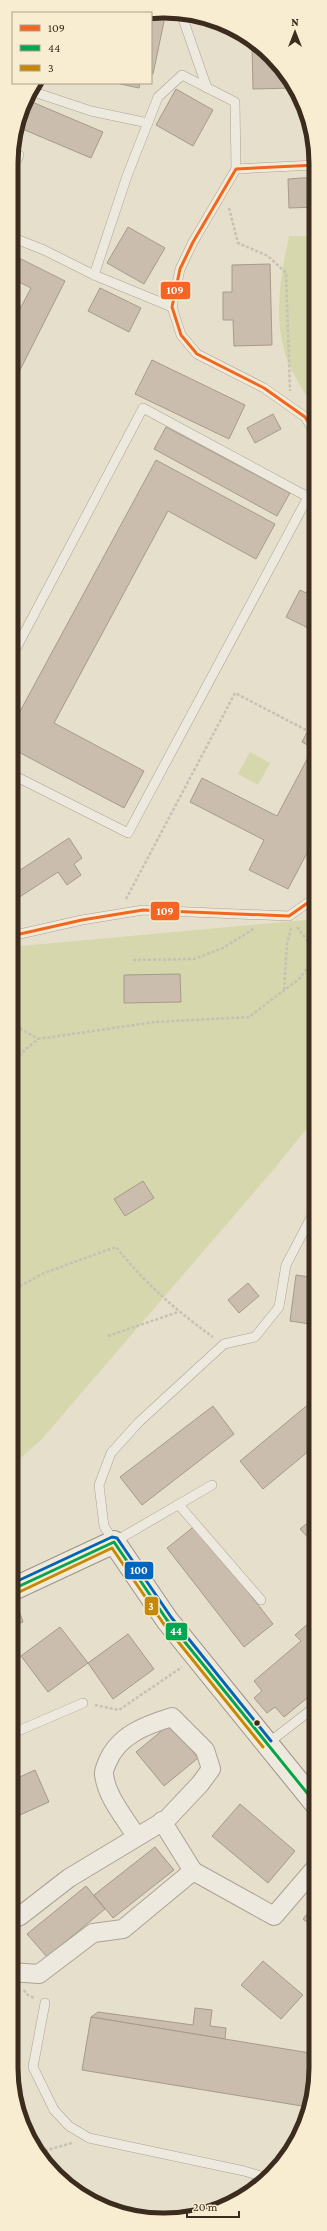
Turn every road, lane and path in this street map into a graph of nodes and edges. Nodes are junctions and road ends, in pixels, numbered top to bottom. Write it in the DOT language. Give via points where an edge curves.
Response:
graph roads {
  1 [pos="183,19"];
  2 [pos="207,88"];
  3 [pos="36,93"];
  4 [pos="148,123"];
  5 [pos="309,165"];
  6 [pos="236,169"];
  7 [pos="225,186"];
  8 [pos="18,240"];
  9 [pos="94,275"];
  10 [pos="172,307"];
  11 [pos="291,407"];
  12 [pos="309,424"];
  13 [pos="18,645"];
  14 [pos="308,731"];
  15 [pos="18,778"];
  16 [pos="309,902"];
  17 [pos="119,914"];
  18 [pos="276,915"];
  19 [pos="18,934"];
  20 [pos="309,943"];
  21 [pos="133,960"];
  22 [pos="309,966"];
  23 [pos="284,991"];
  24 [pos="18,1027"];
  25 [pos="38,1039"];
  26 [pos="18,1056"];
  27 [pos="309,1221"];
  28 [pos="18,1288"];
  29 [pos="178,1312"];
  30 [pos="108,1336"];
  31 [pos="224,1344"];
  32 [pos="212,1485"];
  33 [pos="179,1505"];
  34 [pos="114,1542"];
  35 [pos="18,1587"];
  36 [pos="261,1600"];
  37 [pos="196,1657"];
  38 [pos="83,1703"];
  39 [pos="309,1711"];
  40 [pos="18,1731"];
  41 [pos="267,1744"];
  42 [pos="309,1795"];
  43 [pos="162,1821"];
  44 [pos="136,1836"];
  45 [pos="193,1871"];
  46 [pos="309,1875"];
  47 [pos="18,1917"];
  48 [pos="18,1972"];
  49 [pos="46,2003"];
  50 [pos="89,2138"];
  51 [pos="45,2151"];
  52 [pos="260,2176"];
  1 -- 2 [label="lane"];
  2 -- 4 [label="lane" via="182,75 158,97"];
  2 -- 6 [label="lane" via="235,102"];
  3 -- 4 [label="lane" via="91,111"];
  4 -- 9 [label="lane" via="127,176"];
  5 -- 6 [label="lane"];
  6 -- 7 [label="lane"];
  7 -- 10 [label="lane" via="180,269"];
  7 -- 11 [label="path" via="238,243 268,256 286,272"];
  8 -- 9 [label="lane"];
  9 -- 10 [label="lane"];
  10 -- 11 [label="lane" via="181,335 197,354 264,388"];
  11 -- 12 [label="lane" via="305,417"];
  13 -- 15 [label="lane" via="143,408 308,497 128,833"];
  14 -- 17 [label="path" via="235,693"];
  16 -- 18 [label="lane" via="289,916"];
  17 -- 18 [label="lane" via="143,910"];
  17 -- 19 [label="lane"];
  18 -- 21 [label="path" via="223,948 194,959"];
  20 -- 23 [label="path" via="293,921 287,944"];
  22 -- 23 [label="path" via="299,979"];
  23 -- 25 [label="path" via="249,1017 156,1022"];
  24 -- 25 [label="path"];
  25 -- 26 [label="path"];
  27 -- 31 [label="lane" via="286,1265 279,1307 255,1337"];
  28 -- 29 [label="path" via="44,1273 116,1247 144,1280"];
  29 -- 30 [label="path"];
  29 -- 31 [label="path"];
  31 -- 34 [label="lane" via="139,1422 111,1453 99,1485 104,1526"];
  32 -- 33 [label="lane"];
  33 -- 34 [label="lane"];
  33 -- 36 [label="lane"];
  34 -- 35 [label="main road"];
  34 -- 37 [label="main road" via="167,1620"];
  37 -- 38 [label="path" via="119,1710"];
  37 -- 41 [label="main road"];
  38 -- 40 [label="lane"];
  39 -- 41 [label="lane"];
  41 -- 42 [label="main road"];
  43 -- 44 [label="street"];
  43 -- 44 [label="street" via="167,1819 200,1784 211,1769 205,1750 172,1717 144,1726 122,1740 109,1758 103,1773 108,1790"];
  43 -- 45 [label="street"];
  44 -- 47 [label="street" via="69,1878"];
  45 -- 46 [label="street" via="274,1916"];
  45 -- 48 [label="street" via="123,1929 93,1933 39,1974"];
  49 -- 50 [label="lane" via="33,2067 54,2110 69,2126"];
  50 -- 51 [label="path"];
  50 -- 52 [label="lane"];
}
